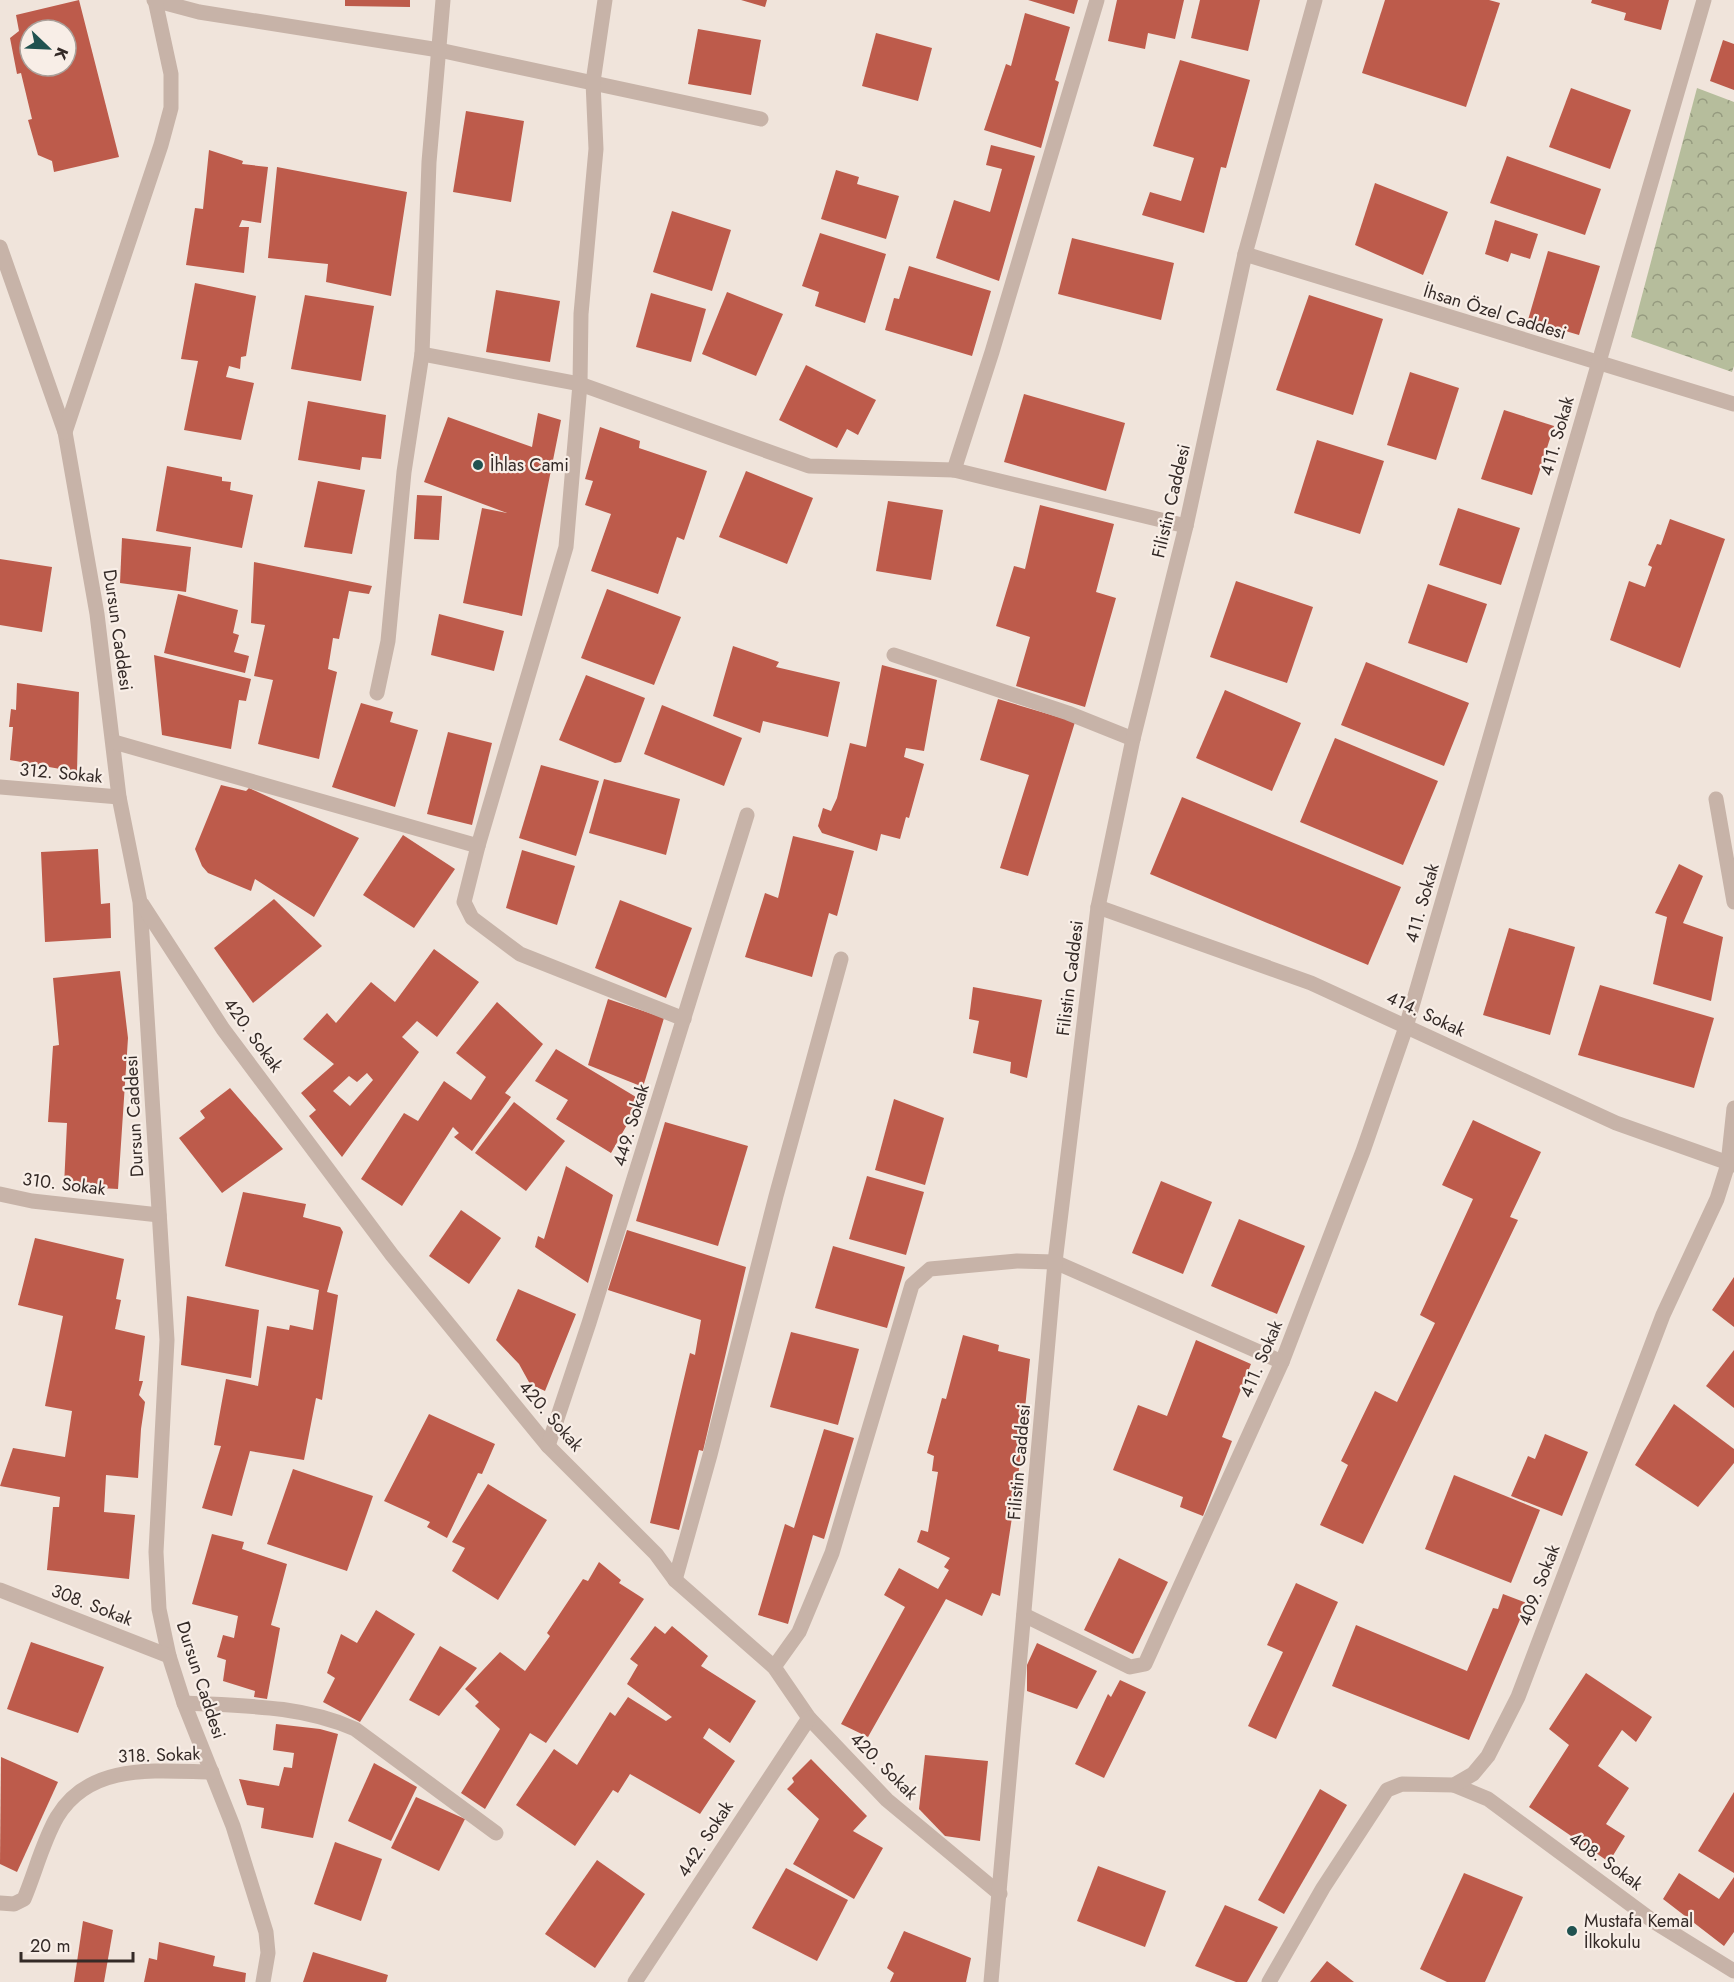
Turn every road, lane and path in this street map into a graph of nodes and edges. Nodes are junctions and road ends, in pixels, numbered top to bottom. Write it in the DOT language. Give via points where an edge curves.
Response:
graph roads {
  1 [pos="155,0"];
  2 [pos="443,0"];
  3 [pos="605,0"];
  4 [pos="1097,0"];
  5 [pos="1315,0"];
  6 [pos="1704,0"];
  7 [pos="439,50"];
  8 [pos="593,82"];
  9 [pos="761,119"];
  10 [pos="0,247"];
  11 [pos="1245,254"];
  12 [pos="422,354"];
  13 [pos="1599,364"];
  14 [pos="580,384"];
  15 [pos="1734,404"];
  16 [pos="65,432"];
  17 [pos="954,470"];
  18 [pos="1186,526"];
  19 [pos="894,655"];
  20 [pos="377,693"];
  21 [pos="1133,739"];
  22 [pos="114,742"];
  23 [pos="0,787"];
  24 [pos="119,797"];
  25 [pos="1716,799"];
  26 [pos="747,815"];
  27 [pos="478,846"];
  28 [pos="140,902"];
  29 [pos="1734,902"];
  30 [pos="1098,908"];
  31 [pos="842,959"];
  32 [pos="684,1019"];
  33 [pos="1406,1027"];
  34 [pos="1734,1108"];
  35 [pos="1731,1164"];
  36 [pos="0,1194"];
  37 [pos="159,1215"];
  38 [pos="1054,1262"];
  39 [pos="1282,1362"];
  40 [pos="548,1446"];
  41 [pos="675,1580"];
  42 [pos="0,1590"];
  43 [pos="1024,1614"];
  44 [pos="169,1656"];
  45 [pos="774,1667"];
  46 [pos="184,1703"];
  47 [pos="808,1718"];
  48 [pos="212,1772"];
  49 [pos="1454,1785"];
  50 [pos="496,1833"];
  51 [pos="1000,1894"];
  52 [pos="0,1903"];
  53 [pos="1734,1971"];
  54 [pos="263,1982"];
  55 [pos="635,1982"];
  56 [pos="991,1982"];
  57 [pos="1269,1982"];
  1 -- 7 [label="street" via="199,12"];
  1 -- 16 [label="street" via="171,74 171,108"];
  2 -- 7 [label="street"];
  3 -- 8 [label="street"];
  4 -- 17 [label="street"];
  5 -- 11 [label="street, Filistin Caddesi"];
  6 -- 13 [label="street, 411. Sokak"];
  7 -- 8 [label="street"];
  7 -- 12 [label="street" via="429,162"];
  8 -- 9 [label="street"];
  8 -- 14 [label="street" via="596,149 581,314"];
  10 -- 16 [label="street, Dursun Caddesi"];
  11 -- 13 [label="street, İhsan Özel Caddesi"];
  11 -- 18 [label="street, Filistin Caddesi"];
  12 -- 14 [label="street"];
  12 -- 20 [label="street" via="404,472 388,642"];
  13 -- 15 [label="street, İhsan Özel Caddesi"];
  13 -- 33 [label="street, 411. Sokak"];
  14 -- 17 [label="street" via="809,466"];
  14 -- 27 [label="street" via="566,547"];
  16 -- 22 [label="street, Dursun Caddesi" via="97,614"];
  17 -- 18 [label="street"];
  18 -- 21 [label="street, Filistin Caddesi"];
  19 -- 21 [label="street"];
  21 -- 30 [label="street, Filistin Caddesi"];
  22 -- 24 [label="street, Dursun Caddesi"];
  22 -- 27 [label="street"];
  23 -- 24 [label="street, 312. Sokak"];
  24 -- 28 [label="street, Dursun Caddesi"];
  25 -- 29 [label="street"];
  26 -- 32 [label="street, 449. Sokak"];
  27 -- 32 [label="street" via="464,902 472,918 520,954"];
  28 -- 37 [label="street, Dursun Caddesi"];
  28 -- 40 [label="street, 420. Sokak" via="223,1029 392,1255"];
  30 -- 33 [label="street, 414. Sokak" via="1311,983"];
  30 -- 38 [label="street, Filistin Caddesi"];
  31 -- 41 [label="street"];
  32 -- 40 [label="street, 449. Sokak"];
  33 -- 35 [label="street, 414. Sokak" via="1616,1123"];
  33 -- 39 [label="street, 411. Sokak"];
  34 -- 35 [label="street, 409. Sokak"];
  35 -- 49 [label="street, 409. Sokak" via="1663,1316 1518,1697 1488,1756 1473,1774"];
  36 -- 37 [label="street, 310. Sokak" via="32,1202"];
  37 -- 44 [label="street, Dursun Caddesi" via="167,1340 156,1552 159,1610"];
  38 -- 39 [label="street"];
  38 -- 43 [label="street, Filistin Caddesi"];
  38 -- 45 [label="street" via="1017,1261 930,1269 912,1285 832,1553 799,1632"];
  39 -- 43 [label="street, 411. Sokak" via="1144,1664 1130,1667"];
  40 -- 41 [label="street, 420. Sokak" via="656,1554"];
  41 -- 45 [label="street, 420. Sokak"];
  42 -- 44 [label="street, 308. Sokak"];
  43 -- 51 [label="street, Filistin Caddesi"];
  44 -- 46 [label="street, Dursun Caddesi"];
  45 -- 47 [label="street, 420. Sokak"];
  46 -- 48 [label="street, Dursun Caddesi"];
  46 -- 50 [label="street" via="278,1707 330,1718 355,1729"];
  47 -- 51 [label="street, 420. Sokak" via="887,1800"];
  47 -- 55 [label="street, 442. Sokak"];
  48 -- 52 [label="street, 318. Sokak" via="113,1775 78,1790 57,1818 24,1899 14,1904"];
  48 -- 54 [label="street, Dursun Caddesi" via="266,1932 268,1953"];
  49 -- 53 [label="street, 408. Sokak" via="1488,1799 1653,1921"];
  49 -- 57 [label="street" via="1418,1782 1387,1790 1323,1888"];
  51 -- 56 [label="street, Filistin Caddesi"];
}
